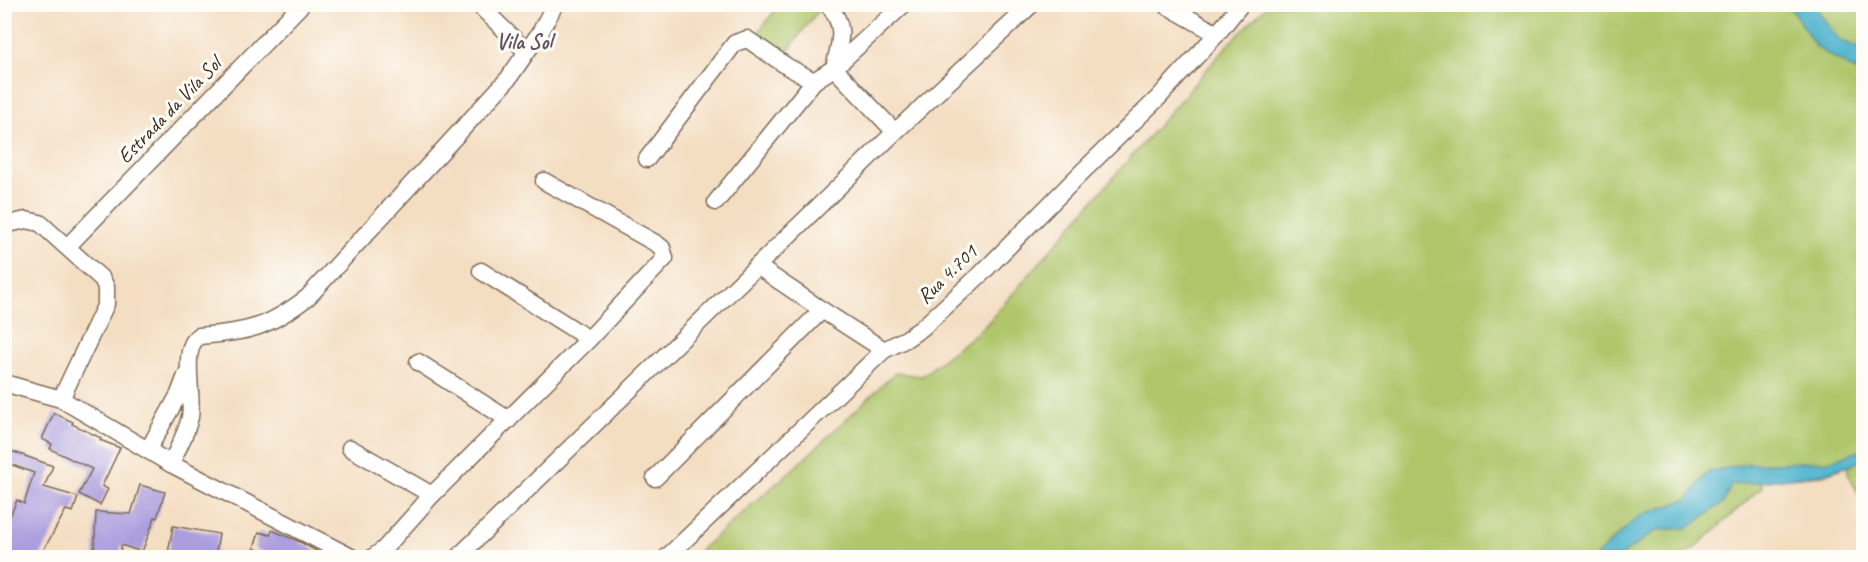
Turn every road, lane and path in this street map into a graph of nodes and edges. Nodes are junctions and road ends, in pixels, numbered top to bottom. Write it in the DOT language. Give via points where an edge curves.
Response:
graph roads {
  1 [pos="302,4"];
  2 [pos="478,4"];
  3 [pos="555,4"];
  4 [pos="828,4"];
  5 [pos="904,4"];
  6 [pos="1032,4"];
  7 [pos="1164,4"];
  8 [pos="1241,4"];
  9 [pos="1217,34"];
  10 [pos="526,51"];
  11 [pos="834,68"];
  12 [pos="814,81"];
  13 [pos="895,132"];
  14 [pos="647,159"];
  15 [pos="544,181"];
  16 [pos="716,202"];
  17 [pos="4,225"];
  18 [pos="68,246"];
  19 [pos="757,266"];
  20 [pos="481,271"];
  21 [pos="822,310"];
  22 [pos="589,339"];
  23 [pos="884,350"];
  24 [pos="418,362"];
  25 [pos="189,367"];
  26 [pos="4,383"];
  27 [pos="61,399"];
  28 [pos="509,420"];
  29 [pos="350,448"];
  30 [pos="148,450"];
  31 [pos="171,465"];
  32 [pos="655,478"];
  33 [pos="432,495"];
  34 [pos="353,558"];
  35 [pos="372,558"];
  36 [pos="457,558"];
  37 [pos="666,558"];
  1 -- 18 [label="street, Estrada da Vila Sol"];
  2 -- 10 [label="street"];
  3 -- 10 [label="street"];
  4 -- 11 [label="street" via="841,29"];
  5 -- 11 [label="street"];
  6 -- 13 [label="street"];
  7 -- 9 [label="street"];
  8 -- 9 [label="street, Rua 4.701"];
  9 -- 23 [label="street, Rua 4.701" via="982,273 922,328"];
  10 -- 25 [label="street" via="508,79 308,297 257,328 199,336 190,346"];
  11 -- 12 [label="street"];
  11 -- 13 [label="street"];
  12 -- 14 [label="street" via="747,39 739,40"];
  12 -- 16 [label="street"];
  13 -- 19 [label="street"];
  15 -- 22 [label="street" via="657,243 665,253 663,262"];
  17 -- 18 [label="street" via="34,221"];
  18 -- 27 [label="street" via="102,279 107,295"];
  19 -- 21 [label="street"];
  19 -- 36 [label="street"];
  20 -- 22 [label="street"];
  21 -- 23 [label="street"];
  21 -- 32 [label="street"];
  22 -- 28 [label="street"];
  23 -- 37 [label="street, Rua 4.701"];
  24 -- 28 [label="street"];
  25 -- 30 [label="street"];
  25 -- 31 [label="street" via="190,419"];
  26 -- 27 [label="street"];
  27 -- 30 [label="street"];
  28 -- 33 [label="street"];
  29 -- 33 [label="street"];
  30 -- 31 [label="street"];
  31 -- 34 [label="street"];
  33 -- 35 [label="street"];
}
